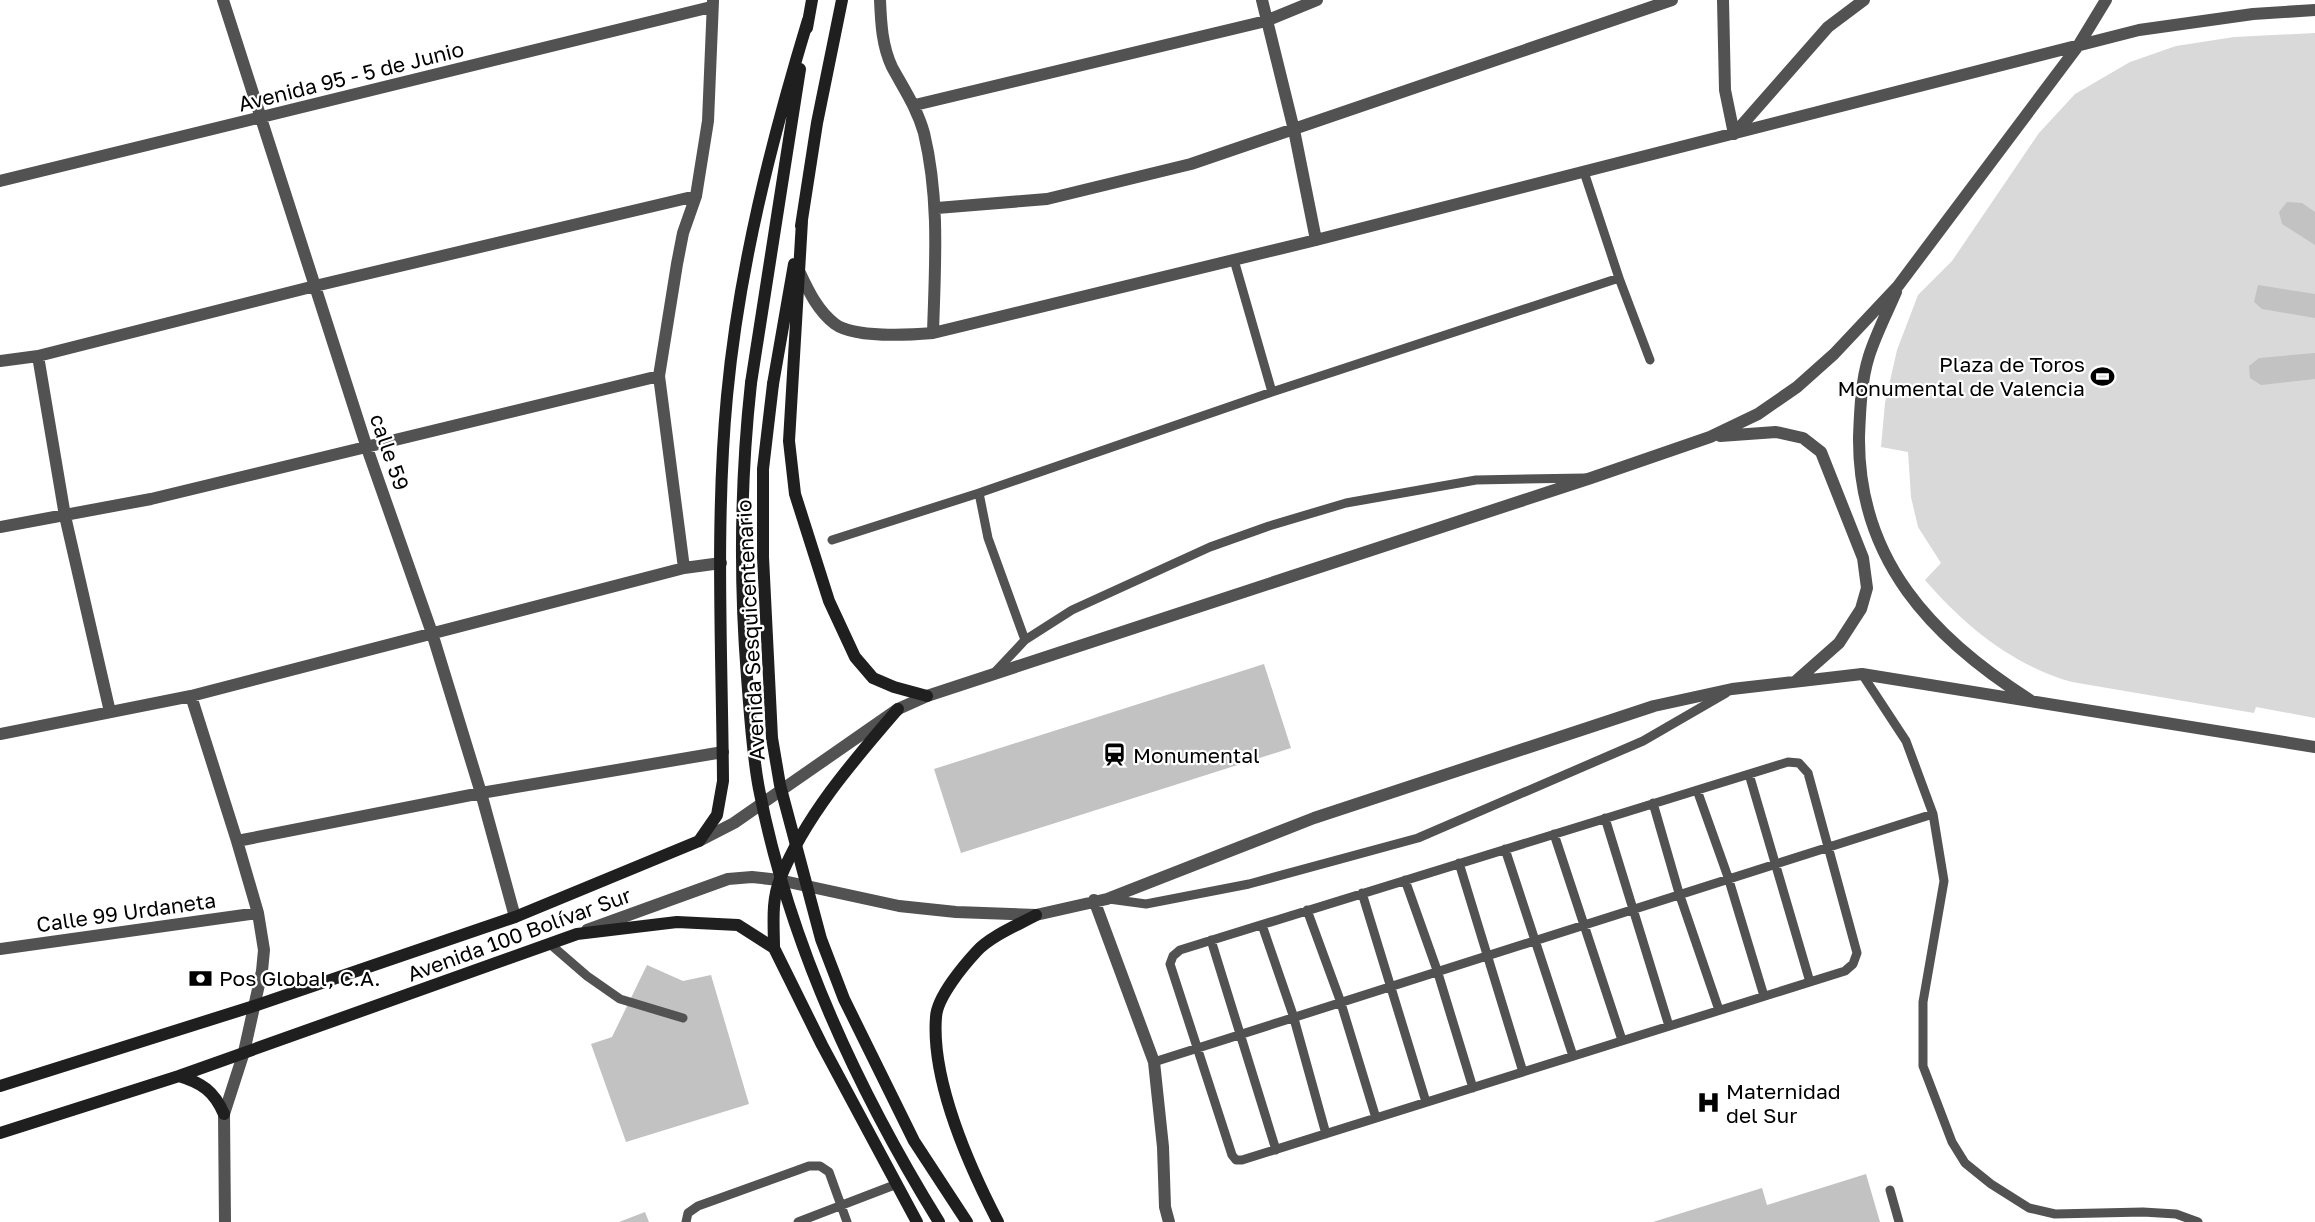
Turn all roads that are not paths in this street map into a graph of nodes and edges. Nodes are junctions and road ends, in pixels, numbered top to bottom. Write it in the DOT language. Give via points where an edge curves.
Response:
graph roads {
  1 [pos="224,0"];
  2 [pos="812,0"];
  3 [pos="842,0"];
  4 [pos="880,0"];
  5 [pos="1262,0"];
  6 [pos="1317,0"];
  7 [pos="1672,0"];
  8 [pos="1723,0"];
  9 [pos="1864,0"];
  10 [pos="2106,0"];
  11 [pos="712,4"];
  12 [pos="2315,10"];
  13 [pos="808,20"];
  14 [pos="1266,21"];
  15 [pos="2078,46"];
  16 [pos="915,105"];
  17 [pos="261,119"];
  18 [pos="1294,130"];
  19 [pos="1734,134"];
  20 [pos="1584,172"];
  21 [pos="0,181"];
  22 [pos="696,196"];
  23 [pos="937,208"];
  24 [pos="802,220"];
  25 [pos="1316,240"];
  26 [pos="1234,260"];
  27 [pos="800,273"];
  28 [pos="1619,278"];
  29 [pos="315,286"];
  30 [pos="1899,286"];
  31 [pos="933,333"];
  32 [pos="39,356"];
  33 [pos="1650,360"];
  34 [pos="0,361"];
  35 [pos="659,376"];
  36 [pos="1272,392"];
  37 [pos="1710,437"];
  38 [pos="367,448"];
  39 [pos="1591,478"];
  40 [pos="979,493"];
  41 [pos="65,516"];
  42 [pos="0,527"];
  43 [pos="832,540"];
  44 [pos="721,563"];
  45 [pos="684,568"];
  46 [pos="432,633"];
  47 [pos="1025,640"];
  48 [pos="1862,674"];
  49 [pos="992,675"];
  50 [pos="1796,681"];
  51 [pos="1732,689"];
  52 [pos="191,696"];
  53 [pos="927,696"];
  54 [pos="2035,703"];
  55 [pos="898,709"];
  56 [pos="110,712"];
  57 [pos="0,734"];
  58 [pos="2315,747"];
  59 [pos="723,752"];
  60 [pos="1749,774"];
  61 [pos="1697,790"];
  62 [pos="481,793"];
  63 [pos="1653,803"];
  64 [pos="1933,814"];
  65 [pos="1605,818"];
  66 [pos="1554,834"];
  67 [pos="237,841"];
  68 [pos="699,842"];
  69 [pos="1828,846"];
  70 [pos="1505,849"];
  71 [pos="1775,862"];
  72 [pos="1459,864"];
  73 [pos="1728,877"];
  74 [pos="779,880"];
  75 [pos="1405,880"];
  76 [pos="1362,893"];
  77 [pos="1679,893"];
  78 [pos="1107,899"];
  79 [pos="1094,900"];
  80 [pos="1632,908"];
  81 [pos="1307,910"];
  82 [pos="258,913"];
  83 [pos="1036,915"];
  84 [pos="515,917"];
  85 [pos="1585,923"];
  86 [pos="1262,924"];
  87 [pos="577,934"];
  88 [pos="1536,938"];
  89 [pos="1211,940"];
  90 [pos="550,944"];
  91 [pos="774,948"];
  92 [pos="0,949"];
  93 [pos="1487,954"];
  94 [pos="1437,970"];
  95 [pos="1810,982"];
  96 [pos="1390,985"];
  97 [pos="1764,996"];
  98 [pos="1340,1000"];
  99 [pos="254,1006"];
  100 [pos="1719,1010"];
  101 [pos="1293,1015"];
  102 [pos="683,1018"];
  103 [pos="1670,1026"];
  104 [pos="1241,1032"];
  105 [pos="1622,1040"];
  106 [pos="1196,1046"];
  107 [pos="244,1052"];
  108 [pos="1573,1056"];
  109 [pos="1154,1062"];
  110 [pos="1523,1072"];
  111 [pos="179,1076"];
  112 [pos="0,1086"];
  113 [pos="1473,1088"];
  114 [pos="1426,1102"];
  115 [pos="224,1114"];
  116 [pos="1376,1118"];
  117 [pos="0,1132"];
  118 [pos="1326,1134"];
  119 [pos="1276,1150"];
  120 [pos="897,1184"];
  121 [pos="1890,1190"];
  122 [pos="841,1205"];
  123 [pos="225,1222"];
  124 [pos="686,1222"];
  125 [pos="798,1222"];
  126 [pos="847,1222"];
  127 [pos="917,1222"];
  128 [pos="939,1222"];
  129 [pos="967,1222"];
  130 [pos="998,1222"];
  131 [pos="1169,1222"];
  132 [pos="1899,1222"];
  133 [pos="2198,1222"];
  1 -- 17 [label="street, calle 59"];
  2 -- 13 [label="main road, Avenida Sesquicentenario"];
  3 -- 24 [label="main road, Avenida Sesquicentenario"];
  4 -- 16 [label="street" via="891,65"];
  5 -- 14 [label="street"];
  6 -- 14 [label="street"];
  7 -- 18 [label="street"];
  8 -- 19 [label="street" via="1725,90"];
  9 -- 19 [label="street" via="1828,27"];
  10 -- 15 [label="street"];
  11 -- 17 [label="street, Avenida 95 - 5 de Junio"];
  11 -- 22 [label="street" via="708,121"];
  12 -- 15 [label="street" via="2253,14 2139,30"];
  13 -- 44 [label="main road" via="779,117 734,334 726,398"];
  13 -- 128 [label="main road, Avenida Sesquicentenario, bridge" via="751,383 742,464 740,560 753,747 780,878 807,960 868,1095"];
  14 -- 16 [label="street"];
  14 -- 18 [label="street"];
  15 -- 19 [label="street"];
  15 -- 30 [label="street"];
  16 -- 23 [label="street"];
  17 -- 21 [label="street, Avenida 95 - 5 de Junio"];
  17 -- 29 [label="street, calle 59"];
  18 -- 23 [label="street" via="1191,164 1047,199"];
  18 -- 25 [label="street"];
  19 -- 20 [label="street"];
  20 -- 25 [label="street"];
  20 -- 28 [label="lane"];
  22 -- 29 [label="street"];
  22 -- 35 [label="street" via="683,232"];
  23 -- 31 [label="street"];
  24 -- 27 [label="main road"];
  24 -- 129 [label="main road, Avenida Sesquicentenario, bridge" via="773,384 763,469 772,738 780,784 821,939 844,999 914,1141"];
  25 -- 26 [label="street"];
  26 -- 31 [label="street"];
  26 -- 36 [label="lane"];
  27 -- 31 [label="street" via="810,295 836,325 889,337"];
  27 -- 53 [label="main road" via="789,441 795,494 829,601 855,657 873,678"];
  28 -- 33 [label="lane"];
  28 -- 36 [label="lane"];
  29 -- 32 [label="street"];
  29 -- 38 [label="street, calle 59"];
  30 -- 37 [label="street" via="1797,387 1758,414"];
  30 -- 54 [label="street" via="1868,357 1860,410 1859,471 1870,514 1885,556 1915,604 1952,644 1986,672"];
  32 -- 34 [label="street"];
  32 -- 41 [label="street"];
  35 -- 38 [label="street"];
  35 -- 45 [label="street"];
  36 -- 40 [label="lane"];
  37 -- 39 [label="street"];
  37 -- 50 [label="street" via="1776,432 1803,438 1821,452 1863,558 1867,588 1861,609 1839,643"];
  38 -- 41 [label="street"];
  38 -- 46 [label="street, calle 59"];
  39 -- 47 [label="lane" via="1476,480 1346,503 1210,547 1072,610"];
  39 -- 49 [label="street"];
  40 -- 43 [label="lane"];
  40 -- 47 [label="lane" via="988,538"];
  41 -- 42 [label="street"];
  41 -- 56 [label="street"];
  44 -- 45 [label="street"];
  44 -- 59 [label="main road"];
  45 -- 46 [label="street"];
  46 -- 52 [label="street"];
  46 -- 62 [label="street, calle 59"];
  47 -- 49 [label="lane"];
  48 -- 50 [label="street, Avenida 100 Bolívar Sur"];
  48 -- 54 [label="street, Avenida 100 Bolívar Sur"];
  48 -- 64 [label="lane" via="1906,741"];
  49 -- 53 [label="street"];
  50 -- 51 [label="street, Avenida 100 Bolívar Sur"];
  51 -- 78 [label="street, Avenida 100 Bolívar Sur" via="1654,706 1314,818"];
  51 -- 78 [label="lane" via="1643,741 1418,838 1249,884 1146,904"];
  52 -- 56 [label="street"];
  52 -- 67 [label="street"];
  53 -- 55 [label="street"];
  54 -- 58 [label="street, Avenida 100 Bolívar Sur"];
  55 -- 68 [label="street" via="734,823"];
  55 -- 74 [label="main road" via="848,768 803,835"];
  56 -- 57 [label="street"];
  59 -- 62 [label="street"];
  59 -- 68 [label="main road" via="717,815"];
  60 -- 61 [label="lane"];
  60 -- 69 [label="lane" via="1788,762 1799,763 1808,773"];
  60 -- 71 [label="lane"];
  61 -- 63 [label="lane"];
  61 -- 73 [label="lane"];
  62 -- 67 [label="street"];
  62 -- 84 [label="street, calle 59"];
  63 -- 65 [label="lane"];
  63 -- 77 [label="lane"];
  64 -- 69 [label="lane"];
  64 -- 133 [label="lane" via="1944,881 1923,1002 1923,1066 1952,1142 1965,1163 2029,1208 2055,1214 2176,1214"];
  65 -- 66 [label="lane"];
  65 -- 80 [label="lane"];
  66 -- 70 [label="lane"];
  66 -- 85 [label="lane"];
  67 -- 82 [label="street"];
  68 -- 84 [label="main road, Avenida 100 Bolívar Sur"];
  69 -- 71 [label="lane"];
  69 -- 95 [label="lane" via="1857,953 1845,971"];
  70 -- 72 [label="lane"];
  70 -- 88 [label="lane"];
  71 -- 73 [label="lane"];
  71 -- 95 [label="lane"];
  72 -- 75 [label="lane"];
  72 -- 93 [label="lane"];
  73 -- 77 [label="lane"];
  73 -- 97 [label="lane"];
  74 -- 83 [label="street, Avenida 100 Bolívar Sur" via="899,906"];
  74 -- 87 [label="street, Avenida 100 Bolívar Sur" via="729,879"];
  74 -- 91 [label="main road" via="773,917"];
  75 -- 76 [label="lane"];
  75 -- 94 [label="lane"];
  76 -- 81 [label="lane"];
  76 -- 96 [label="lane"];
  77 -- 80 [label="lane"];
  77 -- 100 [label="lane"];
  78 -- 79 [label="street, Avenida 100 Bolívar Sur"];
  79 -- 83 [label="street, Avenida 100 Bolívar Sur"];
  79 -- 109 [label="street"];
  80 -- 85 [label="lane"];
  80 -- 103 [label="lane"];
  81 -- 86 [label="lane"];
  81 -- 98 [label="lane"];
  82 -- 92 [label="street, Calle 99 Urdaneta"];
  82 -- 99 [label="street" via="264,950"];
  83 -- 130 [label="main road" via="978,949 950,986 936,1015 939,1067 962,1143"];
  84 -- 99 [label="main road, Avenida 100 Bolívar Sur"];
  85 -- 88 [label="lane"];
  85 -- 105 [label="lane"];
  86 -- 89 [label="lane"];
  86 -- 101 [label="lane"];
  87 -- 90 [label="main road, Avenida 100 Bolívar Sur"];
  87 -- 91 [label="main road" via="678,922 738,925"];
  88 -- 93 [label="lane"];
  88 -- 108 [label="lane"];
  89 -- 104 [label="lane"];
  89 -- 106 [label="lane" via="1180,950 1170,964"];
  90 -- 102 [label="lane" via="620,999"];
  90 -- 107 [label="main road, Avenida 100 Bolívar Sur"];
  91 -- 120 [label="main road"];
  93 -- 94 [label="lane"];
  93 -- 110 [label="lane"];
  94 -- 96 [label="lane"];
  94 -- 113 [label="lane"];
  95 -- 97 [label="lane"];
  96 -- 98 [label="lane"];
  96 -- 114 [label="lane"];
  97 -- 100 [label="lane"];
  98 -- 101 [label="lane"];
  98 -- 116 [label="lane"];
  99 -- 107 [label="street"];
  99 -- 112 [label="main road, Avenida 100 Bolívar Sur"];
  100 -- 103 [label="lane"];
  101 -- 104 [label="lane"];
  101 -- 118 [label="lane"];
  103 -- 105 [label="lane"];
  104 -- 106 [label="lane"];
  104 -- 119 [label="lane"];
  105 -- 108 [label="lane"];
  106 -- 109 [label="lane"];
  106 -- 119 [label="lane" via="1236,1160"];
  107 -- 111 [label="main road, Avenida 100 Bolívar Sur"];
  107 -- 115 [label="street"];
  108 -- 110 [label="lane"];
  109 -- 131 [label="street"];
  110 -- 113 [label="lane"];
  111 -- 115 [label="main road" via="212,1092"];
  111 -- 117 [label="main road, Avenida 100 Bolívar Sur"];
  113 -- 114 [label="lane"];
  114 -- 116 [label="lane"];
  115 -- 123 [label="street"];
  116 -- 118 [label="lane"];
  118 -- 119 [label="lane"];
  120 -- 122 [label="lane"];
  120 -- 127 [label="main road"];
  121 -- 132 [label="lane"];
  122 -- 124 [label="lane" via="830,1172 820,1166 809,1166 698,1206 688,1213"];
  122 -- 125 [label="lane"];
  122 -- 126 [label="lane"];
}
